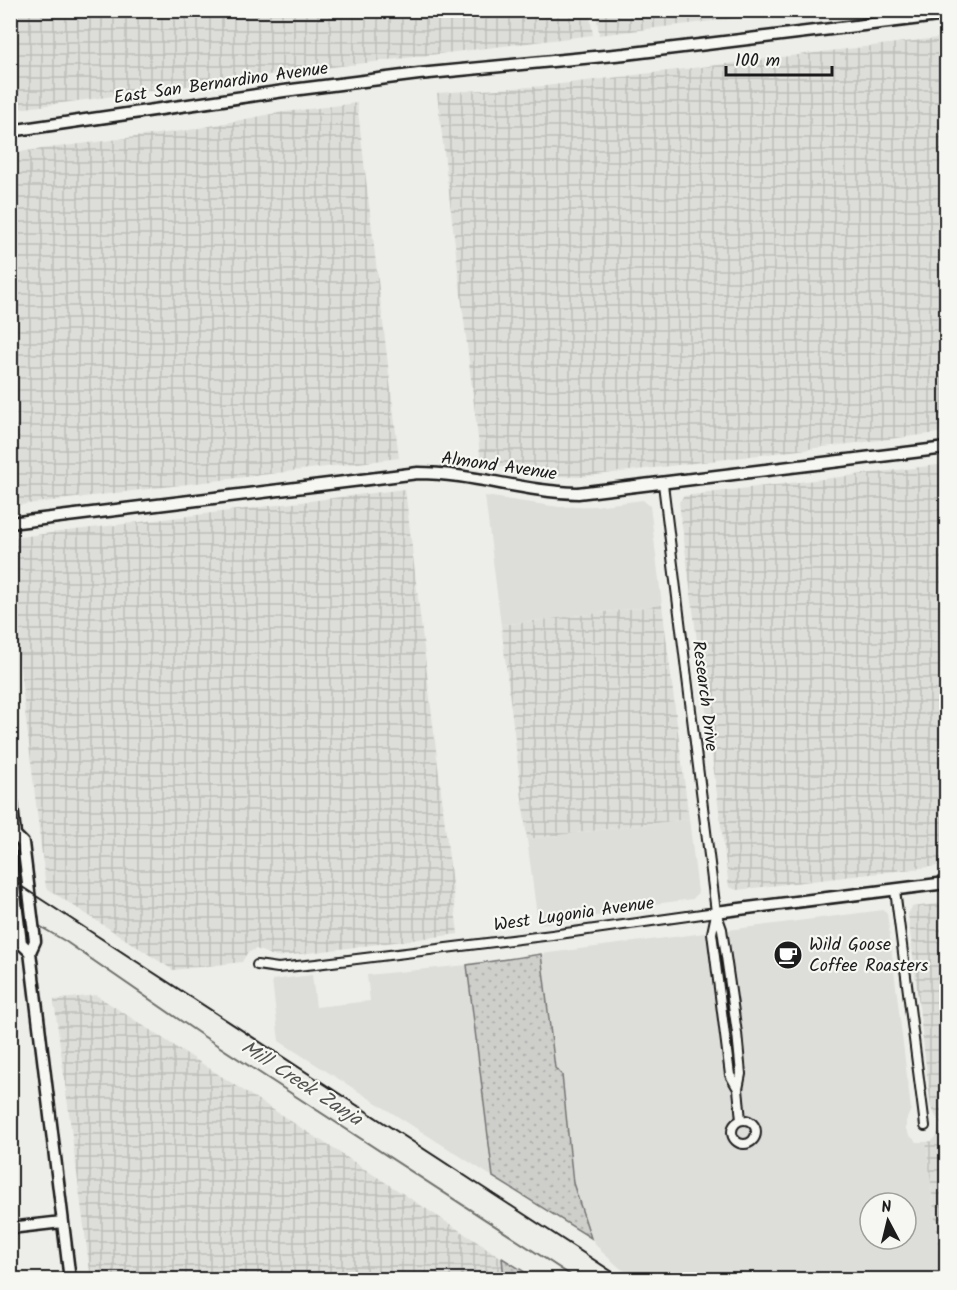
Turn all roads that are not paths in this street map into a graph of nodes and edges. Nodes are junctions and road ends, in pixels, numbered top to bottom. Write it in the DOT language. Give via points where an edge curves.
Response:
graph roads {
  1 [pos="946,15"];
  2 [pos="10,131"];
  3 [pos="946,448"];
  4 [pos="663,484"];
  5 [pos="10,523"];
  6 [pos="10,785"];
  7 [pos="13,838"];
  8 [pos="10,855"];
  9 [pos="946,883"];
  10 [pos="895,890"];
  11 [pos="716,912"];
  12 [pos="30,952"];
  13 [pos="257,965"];
  14 [pos="741,1120"];
  15 [pos="925,1126"];
  16 [pos="62,1222"];
  17 [pos="10,1228"];
  18 [pos="70,1280"];
  1 -- 2 [label="main road, East San Bernardino Avenue" via="625,54 436,72"];
  3 -- 4 [label="main road, Almond Avenue"];
  4 -- 5 [label="main road, Almond Avenue" via="560,493 452,474 418,473"];
  4 -- 11 [label="street, Research Drive"];
  6 -- 7 [label="main road"];
  7 -- 12 [label="main road" via="23,843 35,941"];
  8 -- 12 [label="main road" via="21,943"];
  9 -- 10 [label="main road, West Lugonia Avenue"];
  10 -- 11 [label="main road, West Lugonia Avenue"];
  10 -- 15 [label="street"];
  11 -- 13 [label="street, West Lugonia Avenue" via="278,968"];
  11 -- 14 [label="street, Research Drive" via="712,933 730,1075 738,1089"];
  12 -- 16 [label="main road"];
  16 -- 17 [label="main road"];
  16 -- 18 [label="main road"];
}
